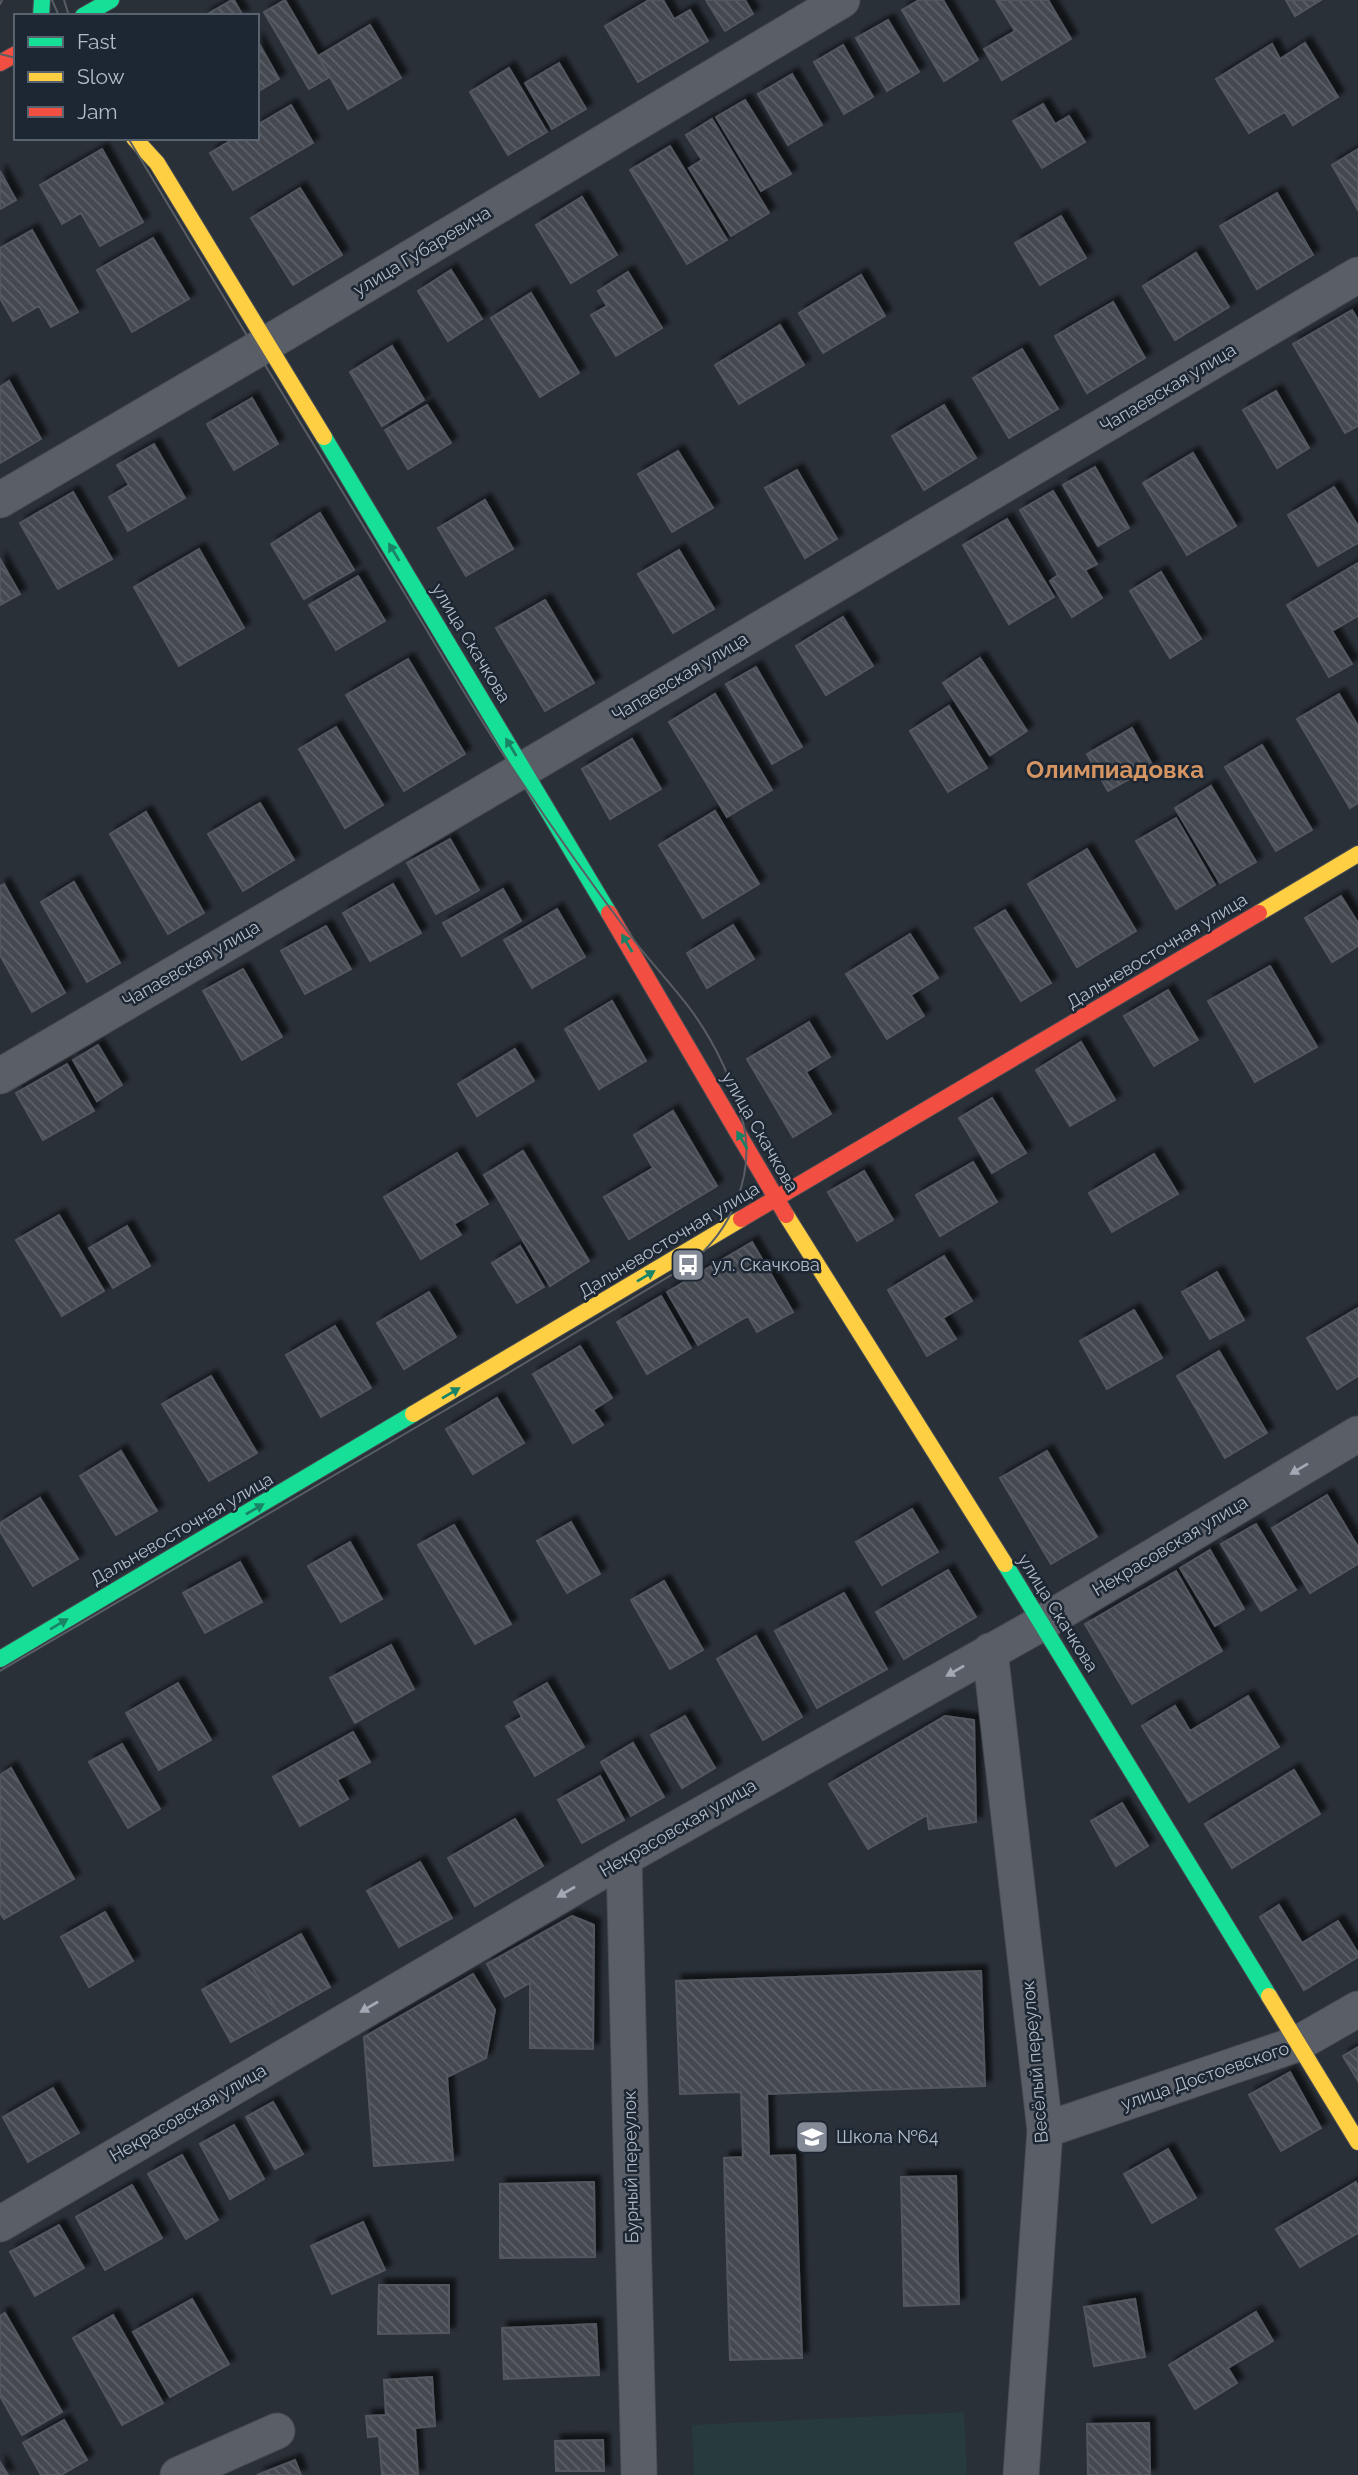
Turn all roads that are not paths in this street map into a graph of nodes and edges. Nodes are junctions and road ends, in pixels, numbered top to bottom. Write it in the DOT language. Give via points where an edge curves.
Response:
graph roads {
  1 [pos="111,0"];
  2 [pos="842,0"];
  3 [pos="86,14"];
  4 [pos="136,140"];
  5 [pos="1358,275"];
  6 [pos="268,343"];
  7 [pos="0,500"];
  8 [pos="524,769"];
  9 [pos="1358,854"];
  10 [pos="0,1076"];
  11 [pos="776,1199"];
  12 [pos="1358,1434"];
  13 [pos="1042,1623"];
  14 [pos="990,1651"];
  15 [pos="0,1659"];
  16 [pos="624,1858"];
  17 [pos="1358,2009"];
  18 [pos="1297,2044"];
  19 [pos="1045,2130"];
  20 [pos="1358,2142"];
  21 [pos="0,2224"];
  22 [pos="277,2431"];
  23 [pos="177,2475"];
  24 [pos="639,2475"];
  25 [pos="1021,2475"];
  1 -- 3 [label="street"];
  2 -- 6 [label="street, улица Губаревича"];
  4 -- 6 [label="street, улица Скачкова" via="156,163"];
  5 -- 8 [label="street, Чапаевская улица"];
  6 -- 7 [label="street, улица Губаревича"];
  8 -- 6 [label="street, улица Скачкова, one-way"];
  8 -- 10 [label="street, Чапаевская улица"];
  11 -- 8 [label="street, улица Скачкова, one-way"];
  9 -- 11 [label="street, Дальневосточная улица"];
  11 -- 13 [label="street, улица Скачкова"];
  15 -- 11 [label="street, Дальневосточная улица, one-way"];
  12 -- 13 [label="street, Некрасовская улица, one-way"];
  13 -- 14 [label="street, Некрасовская улица"];
  13 -- 18 [label="street, улица Скачкова"];
  14 -- 16 [label="street, Некрасовская улица, one-way"];
  14 -- 19 [label="street, Весёлый переулок"];
  16 -- 21 [label="street, Некрасовская улица, one-way"];
  16 -- 24 [label="street, Бурный переулок"];
  17 -- 18 [label="street, улица Достоевского"];
  18 -- 19 [label="street, улица Достоевского"];
  18 -- 20 [label="street, улица Скачкова"];
  19 -- 25 [label="street, Весёлый переулок"];
  22 -- 23 [label="street"];
}
